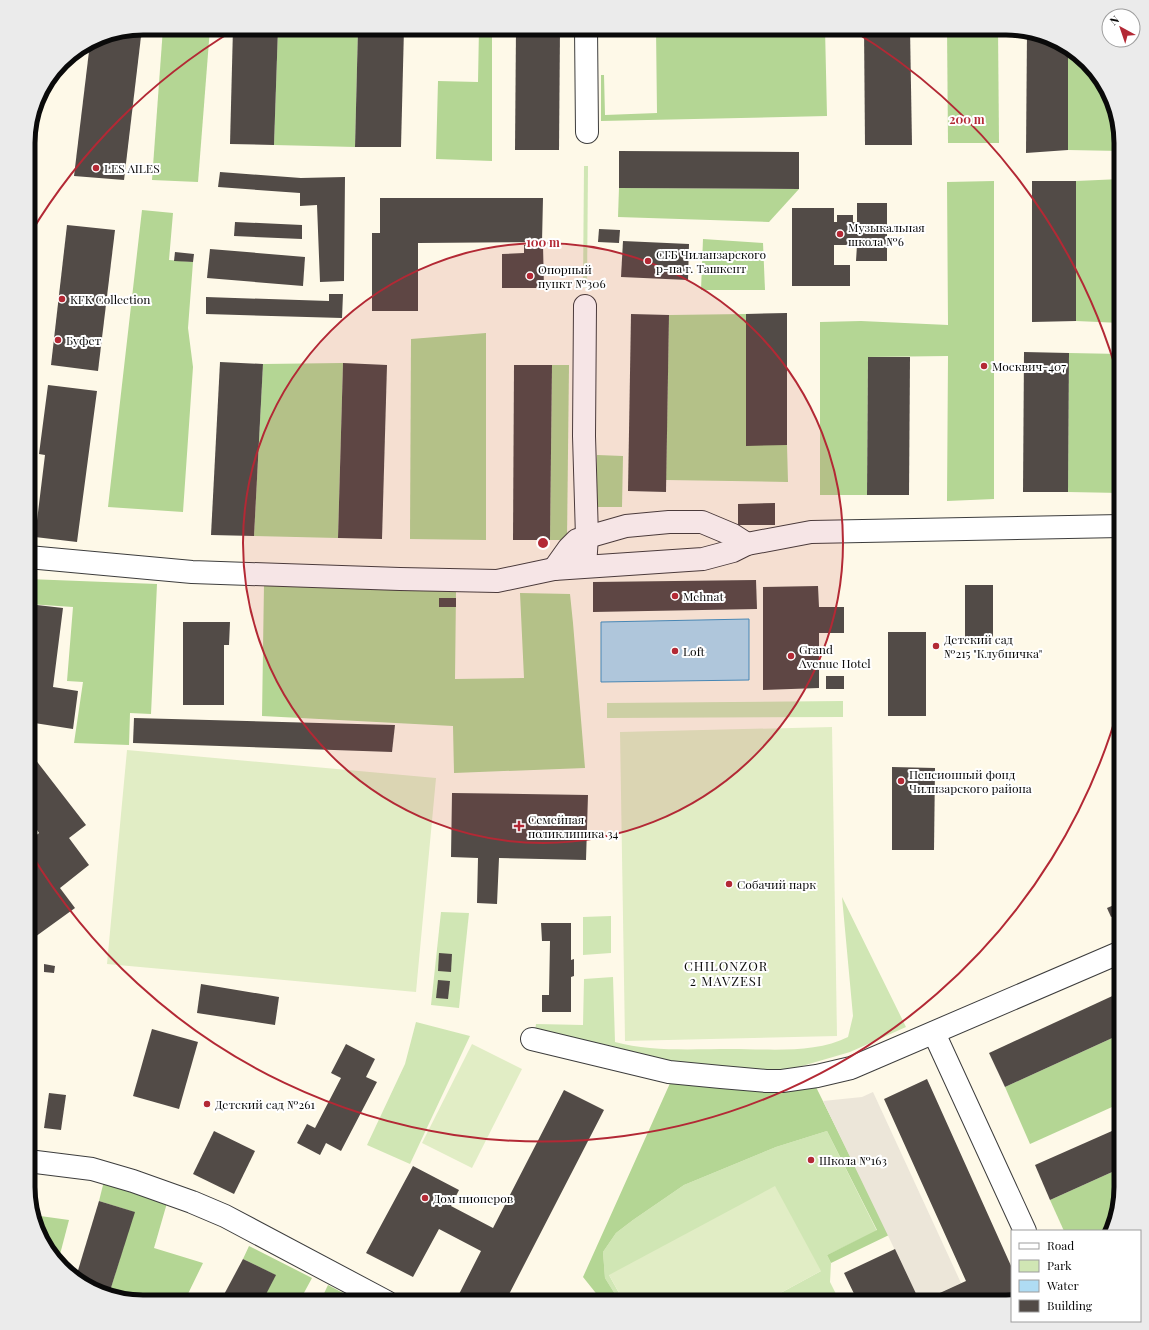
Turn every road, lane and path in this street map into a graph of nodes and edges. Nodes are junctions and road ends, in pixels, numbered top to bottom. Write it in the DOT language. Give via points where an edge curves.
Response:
graph roads {
  1 [pos="586,35"];
  2 [pos="587,132"];
  3 [pos="585,306"];
  4 [pos="702,522"];
  5 [pos="1114,526"];
  6 [pos="587,537"];
  7 [pos="747,544"];
  8 [pos="35,558"];
  9 [pos="703,559"];
  10 [pos="585,566"];
  11 [pos="554,569"];
  12 [pos="1114,955"];
  13 [pos="934,1033"];
  14 [pos="532,1039"];
  15 [pos="35,1162"];
  16 [pos="1025,1230"];
  17 [pos="374,1295"];
  1 -- 2 [label="street"];
  3 -- 6 [label="street" via="584,436"];
  4 -- 6 [label="street" via="626,526"];
  4 -- 7 [label="street"];
  4 -- 9 [label="street"];
  5 -- 7 [label="street" via="811,532"];
  6 -- 10 [label="street"];
  6 -- 11 [label="street" via="577,540"];
  7 -- 9 [label="street" via="733,551"];
  8 -- 11 [label="street" via="192,572 400,579 497,581"];
  9 -- 10 [label="street"];
  10 -- 11 [label="street"];
  12 -- 13 [label="street"];
  13 -- 14 [label="street" via="851,1068 766,1081 669,1072"];
  13 -- 16 [label="street"];
  15 -- 17 [label="street" via="98,1170 192,1202 225,1216"];
}
